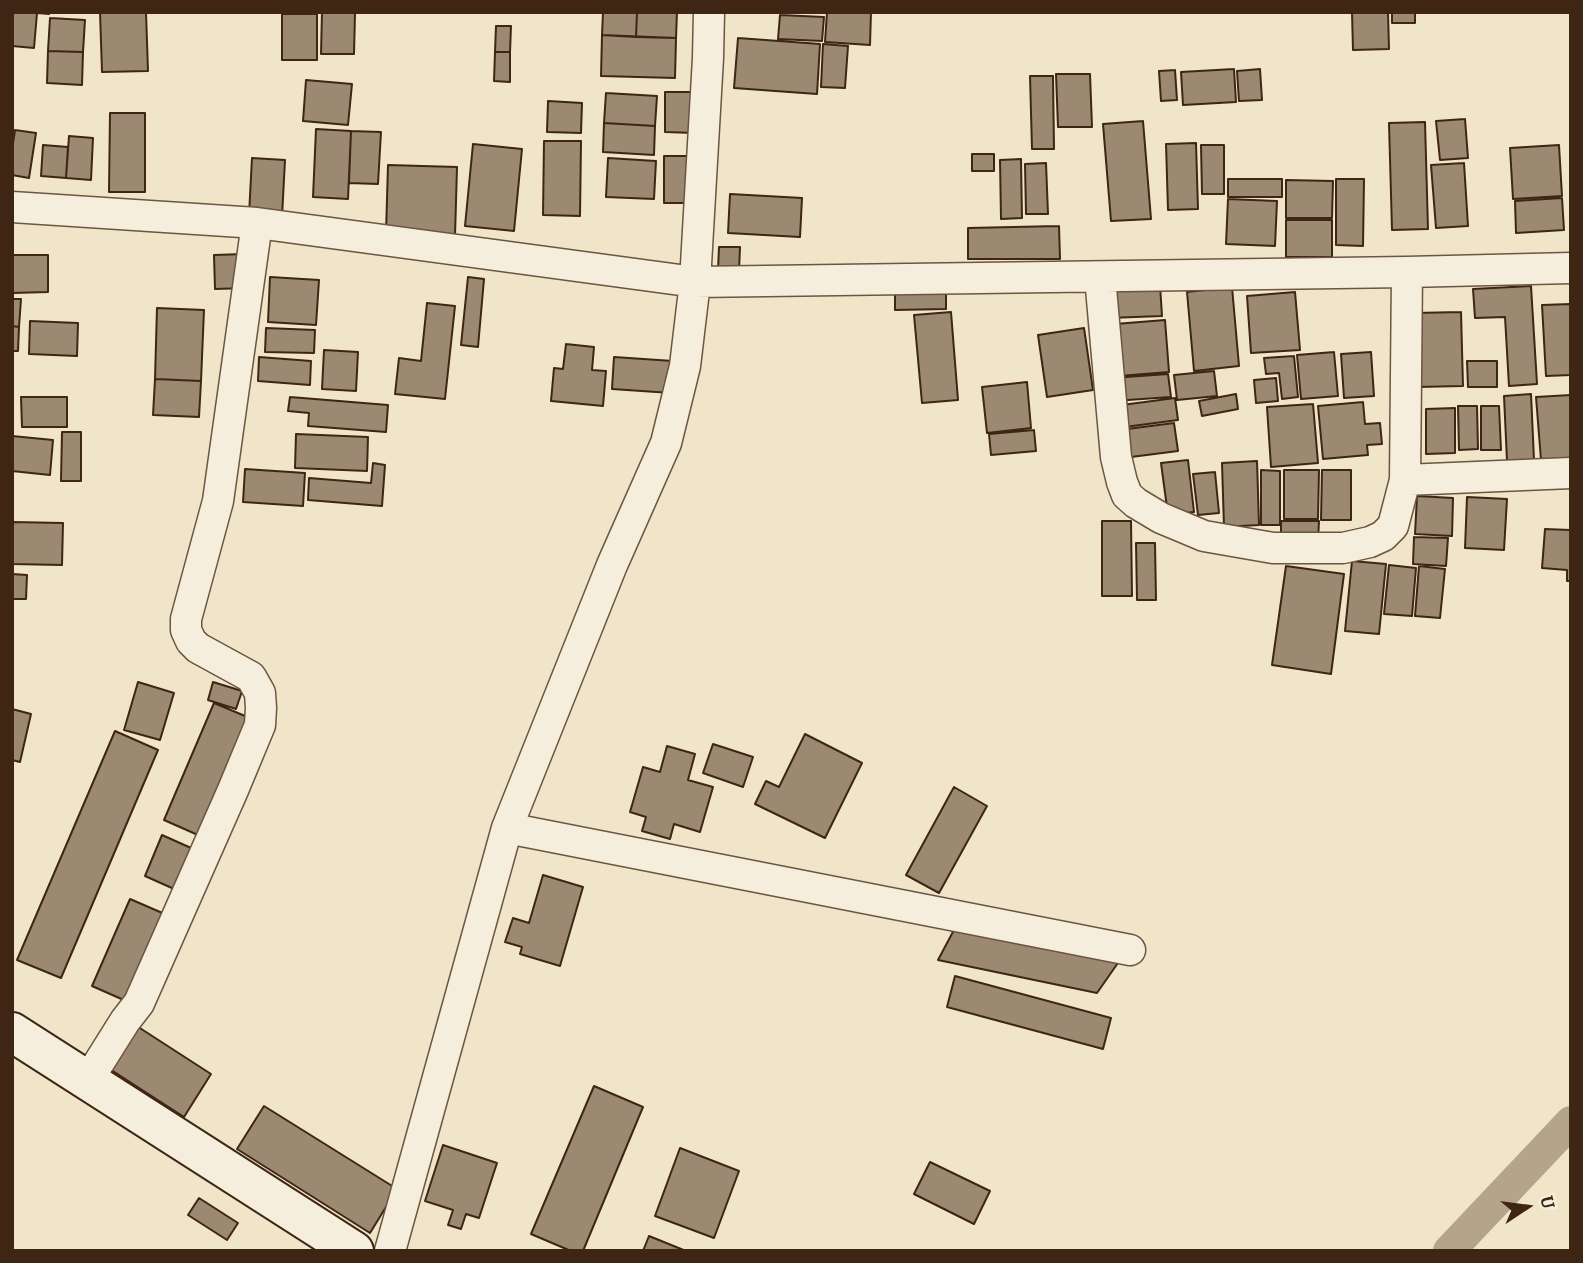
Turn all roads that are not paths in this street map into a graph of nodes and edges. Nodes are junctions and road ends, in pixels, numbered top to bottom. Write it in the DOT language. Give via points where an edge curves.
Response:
graph roads {
  1 [pos="709,12"];
  2 [pos="12,207"];
  3 [pos="257,223"];
  4 [pos="1571,268"];
  5 [pos="1407,272"];
  6 [pos="1100,277"];
  7 [pos="695,282"];
  8 [pos="1571,473"];
  9 [pos="1405,480"];
  10 [pos="507,828"];
  11 [pos="1130,950"];
  12 [pos="12,1032"];
  13 [pos="88,1080"];
  14 [pos="354,1251"];
  15 [pos="390,1251"];
  1 -- 7 [label="street"];
  2 -- 3 [label="street"];
  3 -- 7 [label="street"];
  3 -- 13 [label="street" via="218,501 186,630 198,648 251,677 260,694 260,725 139,1003"];
  4 -- 5 [label="street"];
  5 -- 6 [label="street"];
  5 -- 9 [label="street"];
  6 -- 7 [label="street"];
  6 -- 9 [label="street" via="1116,457 1127,495 1136,503 1204,536 1273,548 1343,548 1370,542 1393,526"];
  7 -- 10 [label="street" via="685,366 666,443"];
  8 -- 9 [label="street"];
  10 -- 11 [label="street"];
  10 -- 15 [label="street"];
  12 -- 13 [label="main road"];
  13 -- 14 [label="main road"];
}
